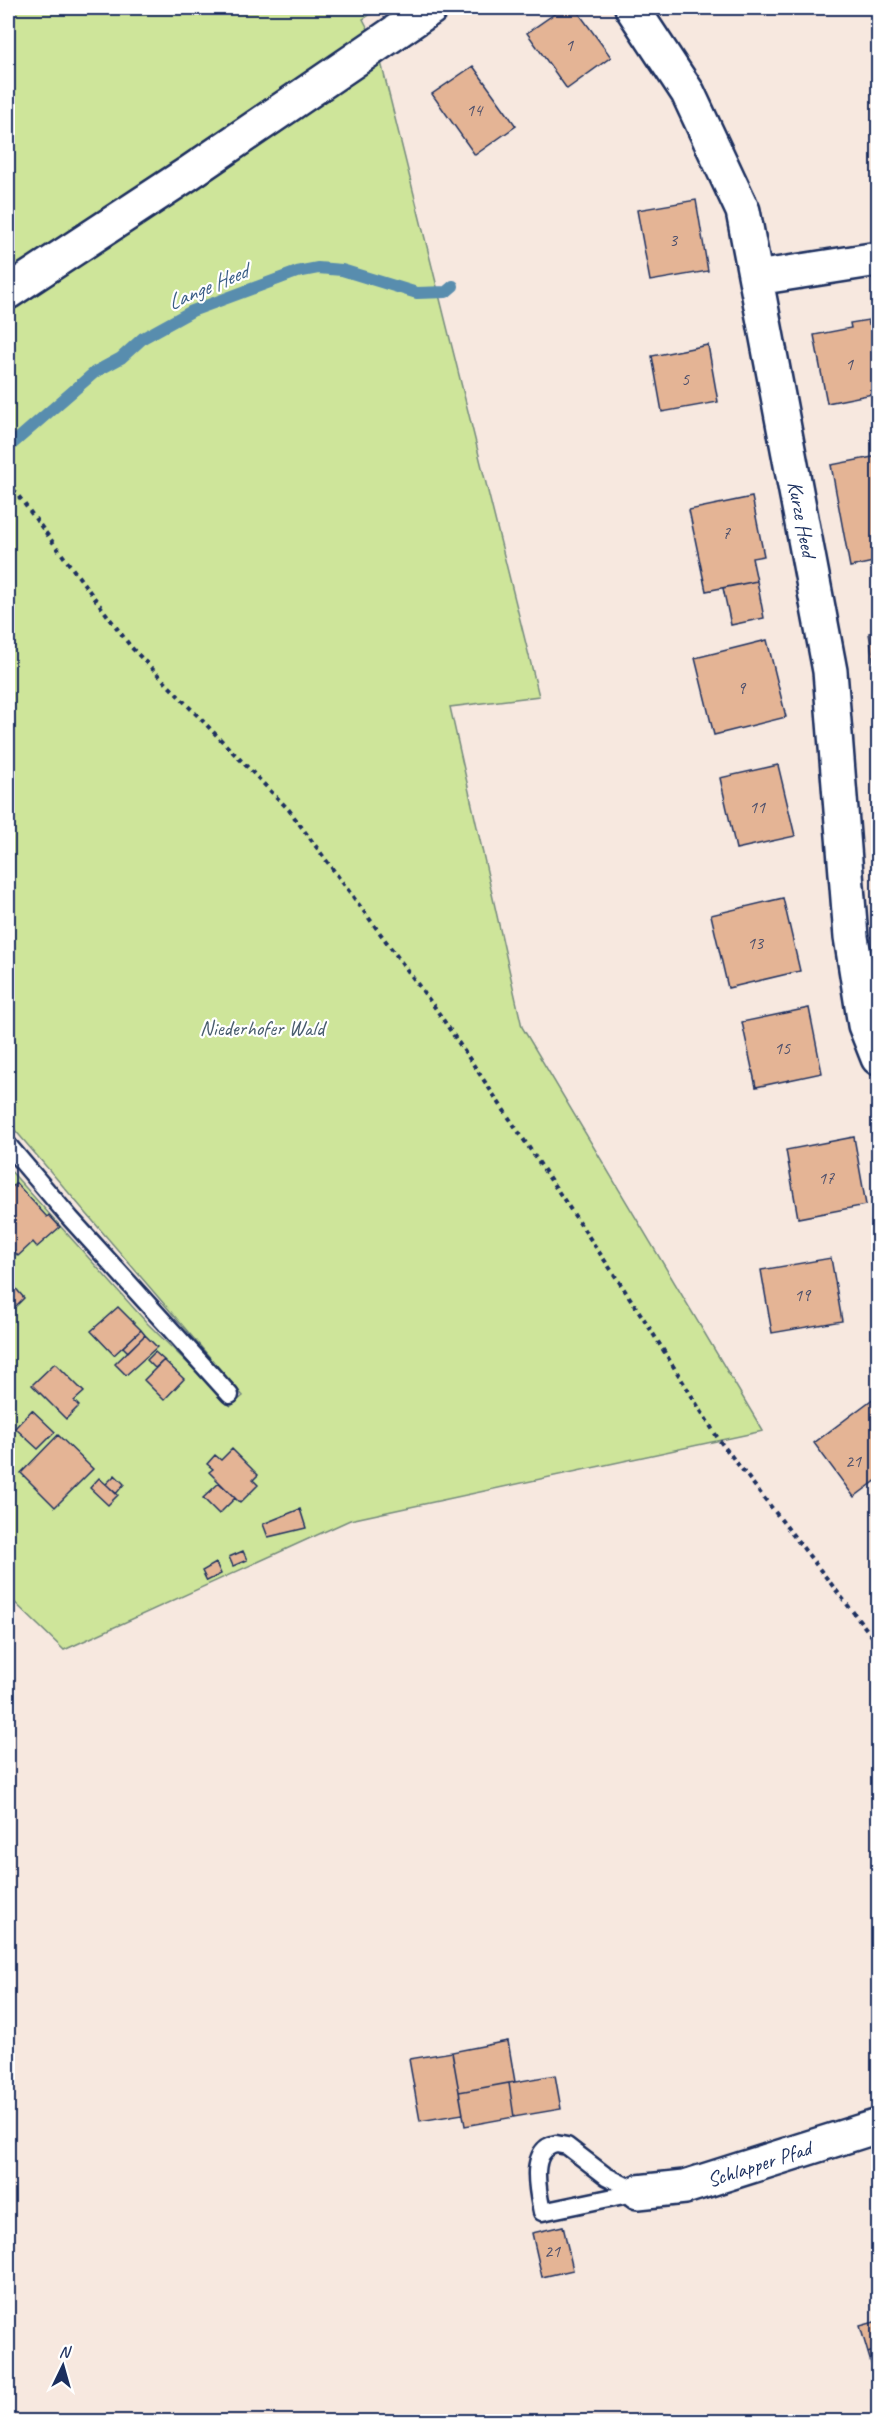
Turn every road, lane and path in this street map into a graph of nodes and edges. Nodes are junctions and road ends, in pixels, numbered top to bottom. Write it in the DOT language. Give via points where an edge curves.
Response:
graph roads {
  1 [pos="431,8"];
  2 [pos="632,8"];
  3 [pos="879,259"];
  4 [pos="757,278"];
  5 [pos="8,292"];
  6 [pos="8,482"];
  7 [pos="879,1058"];
  8 [pos="8,1145"];
  9 [pos="230,1395"];
  10 [pos="879,1644"];
  11 [pos="879,2126"];
  12 [pos="638,2192"];
  1 -- 5 [label="street"];
  2 -- 4 [label="street, Kurze Heed" via="688,93 743,210"];
  3 -- 4 [label="street"];
  4 -- 7 [label="street, Kurze Heed" via="831,671 851,937 865,1025"];
  6 -- 10 [label="path" via="131,647 289,810 442,1019 644,1319 719,1440"];
  8 -- 9 [label="lane"];
  11 -- 12 [label="street, Schlapper Pfad" via="685,2187"];
  12 -- 12 [label="lane" via="542,2212 537,2186 542,2151 548,2145 567,2146 606,2176"];
}
